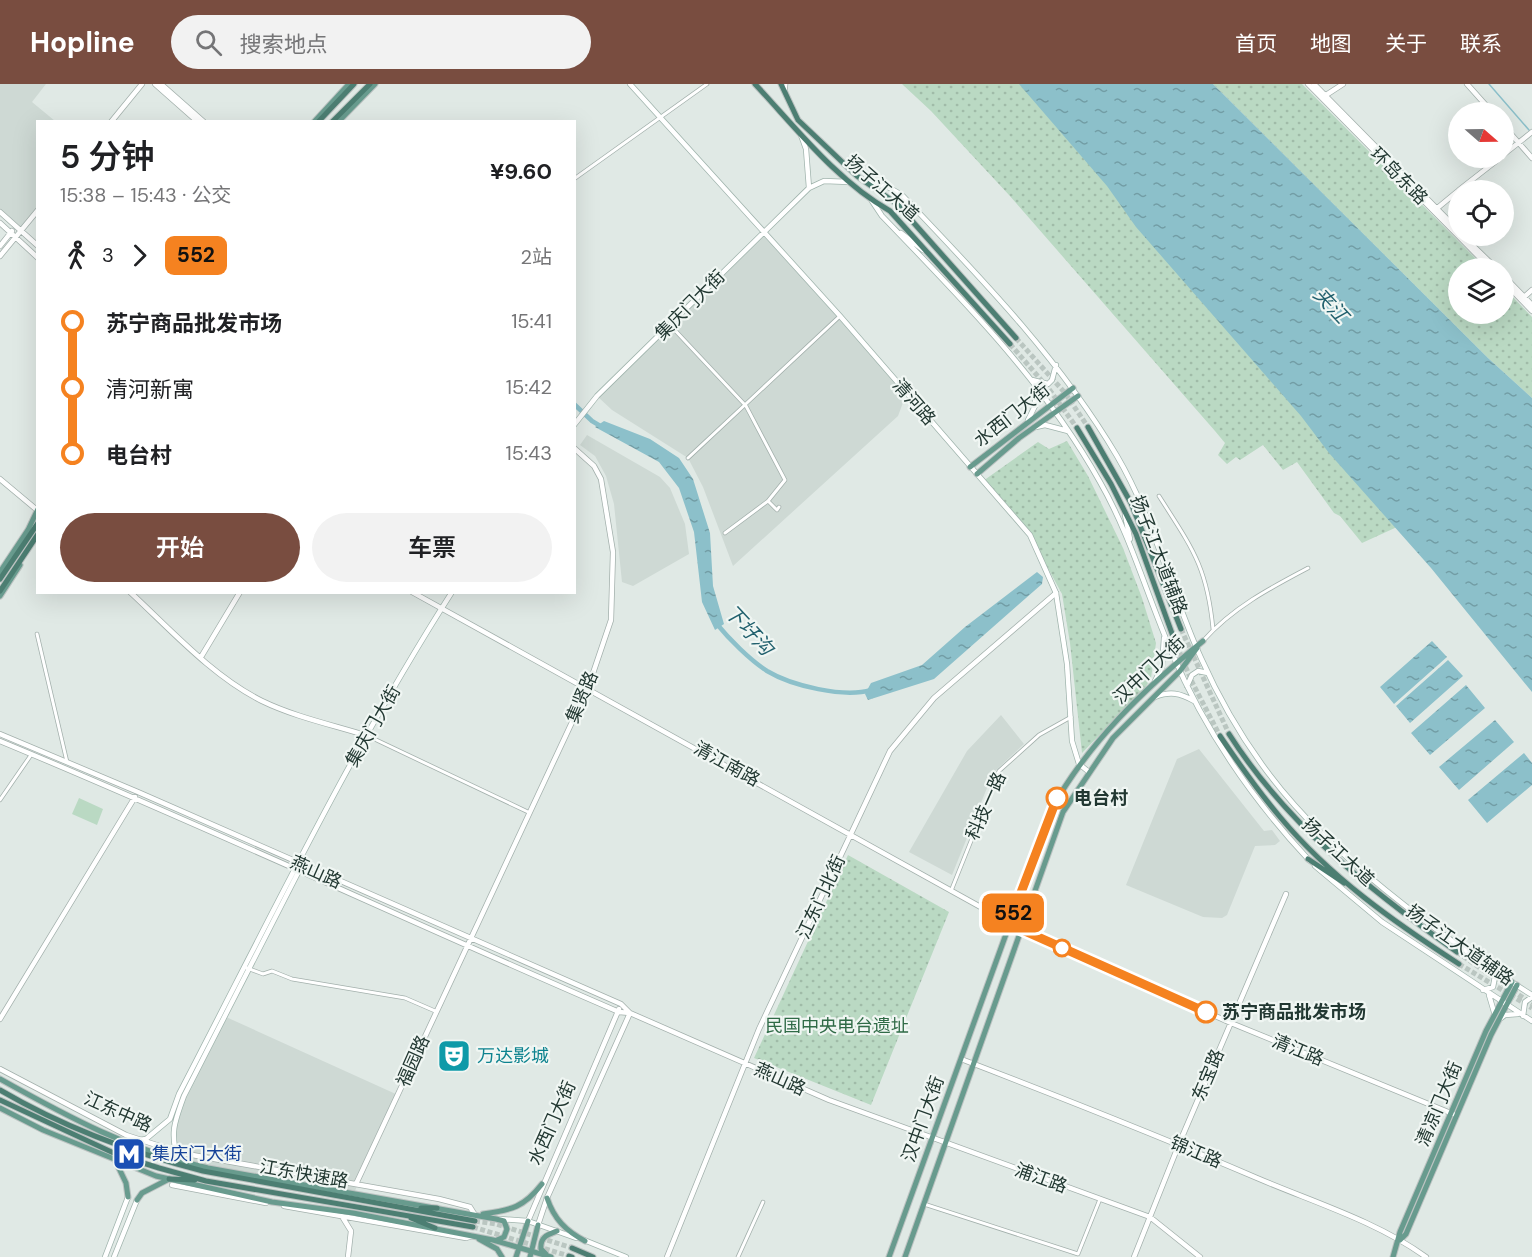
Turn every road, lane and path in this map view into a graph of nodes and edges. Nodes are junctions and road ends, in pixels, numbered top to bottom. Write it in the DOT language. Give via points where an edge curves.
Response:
graph roads {
  1 [pos="142,84"];
  2 [pos="155,84"];
  3 [pos="161,84"];
  4 [pos="352,84"];
  5 [pos="370,84"];
  6 [pos="375,84"];
  7 [pos="630,84"];
  8 [pos="707,84"];
  9 [pos="755,84"];
  10 [pos="781,84"];
  11 [pos="786,84"];
  12 [pos="1308,84"];
  13 [pos="1314,84"];
  14 [pos="1343,84"];
  15 [pos="1467,84"];
  16 [pos="785,94"];
  17 [pos="1324,97"];
  18 [pos="1483,102"];
  19 [pos="660,116"];
  20 [pos="113,120"];
  21 [pos="196,120"];
  22 [pos="202,120"];
  23 [pos="318,120"];
  24 [pos="334,120"];
  25 [pos="340,120"];
  26 [pos="1532,132"];
  27 [pos="800,133"];
  28 [pos="1514,137"];
  29 [pos="1518,142"];
  30 [pos="1514,145"];
  31 [pos="1532,158"];
  32 [pos="1486,168"];
  33 [pos="576,178"];
  34 [pos="1472,180"];
  35 [pos="850,182"];
  36 [pos="868,182"];
  37 [pos="809,188"];
  38 [pos="1448,199"];
  39 [pos="872,201"];
  40 [pos="1435,210"];
  41 [pos="0,212"];
  42 [pos="36,212"];
  43 [pos="1448,221"];
  44 [pos="0,223"];
  45 [pos="18,229"];
  46 [pos="894,229"];
  47 [pos="11,233"];
  48 [pos="764,233"];
  49 [pos="15,238"];
  50 [pos="36,244"];
  51 [pos="0,246"];
  52 [pos="1474,246"];
  53 [pos="930,254"];
  54 [pos="0,256"];
  55 [pos="36,256"];
  56 [pos="1481,258"];
  57 [pos="1486,258"];
  58 [pos="1514,289"];
  59 [pos="1532,290"];
  60 [pos="1514,291"];
  61 [pos="1522,298"];
  62 [pos="1532,305"];
  63 [pos="1532,311"];
  64 [pos="840,316"];
  65 [pos="670,325"];
  66 [pos="1016,338"];
  67 [pos="1010,344"];
  68 [pos="1056,364"];
  69 [pos="1033,382"];
  70 [pos="1073,388"];
  71 [pos="1078,396"];
  72 [pos="1051,404"];
  73 [pos="746,406"];
  74 [pos="1056,411"];
  75 [pos="1028,420"];
  76 [pos="576,422"];
  77 [pos="1088,427"];
  78 [pos="1033,428"];
  79 [pos="1077,428"];
  80 [pos="1071,433"];
  81 [pos="576,450"];
  82 [pos="688,458"];
  83 [pos="970,467"];
  84 [pos="977,474"];
  85 [pos="0,479"];
  86 [pos="1159,496"];
  87 [pos="768,501"];
  88 [pos="1131,503"];
  89 [pos="779,507"];
  90 [pos="1124,509"];
  91 [pos="36,515"];
  92 [pos="1152,531"];
  93 [pos="34,533"];
  94 [pos="725,533"];
  95 [pos="1131,545"];
  96 [pos="1308,568"];
  97 [pos="0,572"];
  98 [pos="0,579"];
  99 [pos="0,591"];
  100 [pos="1056,593"];
  101 [pos="131,594"];
  102 [pos="237,594"];
  103 [pos="416,594"];
  104 [pos="451,594"];
  105 [pos="0,596"];
  106 [pos="442,609"];
  107 [pos="1181,629"];
  108 [pos="1213,629"];
  109 [pos="37,634"];
  110 [pos="1164,635"];
  111 [pos="1174,639"];
  112 [pos="1203,641"];
  113 [pos="1196,648"];
  114 [pos="201,657"];
  115 [pos="1176,663"];
  116 [pos="1180,671"];
  117 [pos="1208,673"];
  118 [pos="1153,685"];
  119 [pos="1187,686"];
  120 [pos="588,688"];
  121 [pos="1152,699"];
  122 [pos="1194,701"];
  123 [pos="1071,717"];
  124 [pos="0,734"];
  125 [pos="1229,734"];
  126 [pos="368,736"];
  127 [pos="1220,736"];
  128 [pos="0,741"];
  129 [pos="31,754"];
  130 [pos="67,762"];
  131 [pos="1078,764"];
  132 [pos="1089,772"];
  133 [pos="137,794"];
  134 [pos="0,800"];
  135 [pos="528,812"];
  136 [pos="850,834"];
  137 [pos="1320,834"];
  138 [pos="1335,856"];
  139 [pos="1308,859"];
  140 [pos="298,867"];
  141 [pos="1351,887"];
  142 [pos="951,891"];
  143 [pos="1286,894"];
  144 [pos="1009,924"];
  145 [pos="1022,930"];
  146 [pos="469,938"];
  147 [pos="466,946"];
  148 [pos="1457,952"];
  149 [pos="504,953"];
  150 [pos="501,961"];
  151 [pos="1459,964"];
  152 [pos="244,967"];
  153 [pos="250,969"];
  154 [pos="1496,971"];
  155 [pos="1514,984"];
  156 [pos="1486,991"];
  157 [pos="1532,996"];
  158 [pos="1504,1003"];
  159 [pos="621,1004"];
  160 [pos="435,1011"];
  161 [pos="619,1012"];
  162 [pos="630,1013"];
  163 [pos="1522,1016"];
  164 [pos="1496,1018"];
  165 [pos="0,1019"];
  166 [pos="1532,1021"];
  167 [pos="1231,1023"];
  168 [pos="961,1059"];
  169 [pos="745,1064"];
  170 [pos="974,1064"];
  171 [pos="0,1069"];
  172 [pos="0,1079"];
  173 [pos="0,1090"];
  174 [pos="0,1100"];
  175 [pos="0,1108"];
  176 [pos="1453,1114"];
  177 [pos="172,1120"];
  178 [pos="932,1139"];
  179 [pos="141,1140"];
  180 [pos="123,1143"];
  181 [pos="945,1144"];
  182 [pos="1179,1144"];
  183 [pos="175,1151"];
  184 [pos="115,1160"];
  185 [pos="178,1161"];
  186 [pos="209,1172"];
  187 [pos="206,1180"];
  188 [pos="171,1182"];
  189 [pos="356,1184"];
  190 [pos="542,1184"];
  191 [pos="128,1197"];
  192 [pos="547,1198"];
  193 [pos="1100,1199"];
  194 [pos="137,1200"];
  195 [pos="763,1203"];
  196 [pos="924,1204"];
  197 [pos="403,1208"];
  198 [pos="437,1208"];
  199 [pos="402,1215"];
  200 [pos="341,1216"];
  201 [pos="1150,1217"];
  202 [pos="496,1219"];
  203 [pos="363,1220"];
  204 [pos="474,1221"];
  205 [pos="528,1221"];
  206 [pos="538,1225"];
  207 [pos="435,1228"];
  208 [pos="351,1231"];
  209 [pos="557,1231"];
  210 [pos="472,1236"];
  211 [pos="493,1240"];
  212 [pos="1400,1240"];
  213 [pos="585,1241"];
  214 [pos="518,1247"];
  215 [pos="572,1248"];
  216 [pos="531,1254"];
  217 [pos="1078,1256"];
  218 [pos="105,1257"];
  219 [pos="114,1257"];
  220 [pos="348,1257"];
  221 [pos="502,1257"];
  222 [pos="516,1257"];
  223 [pos="550,1257"];
  224 [pos="593,1257"];
  225 [pos="626,1257"];
  226 [pos="666,1257"];
  227 [pos="738,1257"];
  228 [pos="889,1257"];
  229 [pos="904,1257"];
  230 [pos="1134,1257"];
  231 [pos="1200,1257"];
  232 [pos="1393,1257"];
  233 [pos="1426,1257"];
  1 -- 20 [label="street"];
  2 -- 21 [label="street"];
  3 -- 22 [label="street"];
  4 -- 23 [label="highway"];
  5 -- 24 [label="highway"];
  6 -- 25 [label="main road"];
  7 -- 19 [label="street, 清河路"];
  8 -- 19 [label="street"];
  9 -- 27 [label="highway, 扬子江大道"];
  10 -- 16 [label="highway, 扬子江大道"];
  11 -- 16 [label="street"];
  12 -- 17 [label="street, 环岛东路"];
  13 -- 17 [label="street, 环岛东路"];
  14 -- 17 [label="street"];
  15 -- 18 [label="street"];
  16 -- 36 [label="highway, 扬子江大道" via="798,120"];
  17 -- 40 [label="street, 环岛东路"];
  19 -- 33 [label="street"];
  19 -- 48 [label="street, 清河路"];
  26 -- 29 [label="street"];
  27 -- 35 [label="highway, 扬子江大道"];
  27 -- 37 [label="street" via="806,149"];
  28 -- 29 [label="street"];
  29 -- 30 [label="street"];
  29 -- 31 [label="street"];
  32 -- 34 [label="street"];
  35 -- 37 [label="street" via="824,181"];
  35 -- 39 [label="highway, 扬子江大道"];
  36 -- 66 [label="highway, 扬子江大道" via="897,204"];
  36 -- 68 [label="street, 扬子江大道辅路" via="902,195"];
  37 -- 48 [label="street, 集庆门大街"];
  38 -- 40 [label="street"];
  39 -- 46 [label="street, 扬子江大道辅路"];
  39 -- 53 [label="highway, 扬子江大道" via="890,211"];
  40 -- 43 [label="street, 环岛东路"];
  40 -- 56 [label="street, 环岛东路"];
  41 -- 45 [label="street"];
  42 -- 45 [label="street"];
  44 -- 47 [label="street"];
  45 -- 47 [label="street"];
  45 -- 49 [label="street"];
  45 -- 50 [label="street"];
  46 -- 53 [label="street"];
  46 -- 69 [label="street, 扬子江大道辅路" via="952,287"];
  47 -- 49 [label="street"];
  47 -- 51 [label="street"];
  48 -- 64 [label="street, 清河路"];
  48 -- 65 [label="street, 集庆门大街"];
  49 -- 54 [label="street"];
  49 -- 55 [label="street"];
  52 -- 57 [label="street"];
  53 -- 67 [label="highway, 扬子江大道"];
  58 -- 61 [label="street"];
  59 -- 61 [label="street"];
  60 -- 61 [label="street"];
  61 -- 62 [label="street"];
  61 -- 63 [label="street"];
  64 -- 73 [label="street"];
  64 -- 83 [label="street, 清河路"];
  65 -- 73 [label="street"];
  65 -- 76 [label="street, 集庆门大街"];
  68 -- 69 [label="street" via="1048,384"];
  68 -- 70 [label="street, 扬子江大道辅路"];
  69 -- 72 [label="street, 扬子江大道辅路"];
  69 -- 75 [label="street" via="1035,406"];
  70 -- 71 [label="street, 扬子江大道辅路"];
  70 -- 72 [label="main road, 水西门大街"];
  71 -- 74 [label="main road, 水西门大街"];
  71 -- 92 [label="street, 扬子江大道辅路" via="1119,459"];
  72 -- 74 [label="street, 扬子江大道辅路"];
  72 -- 75 [label="main road, 水西门大街"];
  73 -- 82 [label="street"];
  73 -- 87 [label="street" via="785,480"];
  74 -- 78 [label="main road, 水西门大街"];
  74 -- 80 [label="street, 扬子江大道辅路"];
  75 -- 83 [label="main road, 水西门大街"];
  77 -- 88 [label="highway"];
  78 -- 80 [label="street" via="1045,425"];
  78 -- 84 [label="main road, 水西门大街"];
  79 -- 90 [label="highway"];
  80 -- 95 [label="street, 扬子江大道辅路"];
  81 -- 120 [label="street, 集贤路" via="594,466 601,479 613,552 611,620"];
  83 -- 84 [label="street, 清河路"];
  84 -- 100 [label="street, 清河路" via="1030,535"];
  85 -- 91 [label="street"];
  86 -- 108 [label="street" via="1200,564"];
  87 -- 89 [label="street" via="777,510"];
  87 -- 94 [label="street"];
  88 -- 92 [label="street"];
  88 -- 107 [label="highway"];
  90 -- 95 [label="street"];
  90 -- 111 [label="highway"];
  92 -- 113 [label="street, 扬子江大道辅路"];
  93 -- 97 [label="main road"];
  93 -- 98 [label="highway"];
  93 -- 99 [label="highway"];
  93 -- 105 [label="main road"];
  95 -- 110 [label="street, 扬子江大道辅路"];
  96 -- 108 [label="street" via="1247,602"];
  100 -- 123 [label="street, 清河路"];
  100 -- 136 [label="street, 江东门北街" via="934,698 890,751"];
  101 -- 114 [label="street"];
  102 -- 114 [label="street"];
  103 -- 106 [label="street, 清江南路"];
  104 -- 106 [label="street, 集庆门大街"];
  106 -- 120 [label="street, 清江南路"];
  106 -- 126 [label="street, 集庆门大街"];
  108 -- 112 [label="street"];
  109 -- 130 [label="street"];
  110 -- 115 [label="street, 扬子江大道辅路"];
  110 -- 118 [label="street" via="1162,668"];
  112 -- 113 [label="main road, 汉中门大街"];
  113 -- 115 [label="main road, 汉中门大街"];
  113 -- 116 [label="main road, 汉中门大街"];
  113 -- 117 [label="street, 扬子江大道辅路"];
  114 -- 126 [label="street" via="262,701"];
  115 -- 116 [label="street, 扬子江大道辅路"];
  115 -- 118 [label="main road, 汉中门大街"];
  116 -- 119 [label="street, 扬子江大道辅路"];
  116 -- 121 [label="main road, 汉中门大街"];
  117 -- 119 [label="street" via="1198,671"];
  117 -- 137 [label="street, 扬子江大道辅路" via="1240,735 1266,772"];
  118 -- 131 [label="main road, 汉中门大街"];
  119 -- 122 [label="street, 扬子江大道辅路"];
  120 -- 135 [label="street, 集贤路"];
  120 -- 136 [label="street, 清江南路"];
  121 -- 122 [label="street" via="1165,693 1180,693"];
  121 -- 132 [label="main road, 汉中门大街" via="1113,738"];
  122 -- 139 [label="street, 扬子江大道辅路" via="1212,737"];
  123 -- 131 [label="street, 清河路"];
  123 -- 142 [label="street, 科技一路" via="1040,735 999,771"];
  124 -- 130 [label="street, 燕山路"];
  125 -- 138 [label="highway, 扬子江大道" via="1269,791"];
  126 -- 135 [label="street"];
  126 -- 140 [label="street, 集庆门大街"];
  127 -- 141 [label="highway, 扬子江大道" via="1281,819"];
  128 -- 129 [label="street, 燕山路"];
  129 -- 133 [label="street, 燕山路"];
  129 -- 134 [label="street"];
  130 -- 133 [label="street, 燕山路"];
  131 -- 132 [label="street"];
  131 -- 144 [label="main road, 汉中门大街" via="1051,810"];
  132 -- 145 [label="main road, 汉中门大街" via="1063,812"];
  133 -- 140 [label="street, 燕山路"];
  133 -- 165 [label="street"];
  135 -- 146 [label="street, 集贤路"];
  136 -- 142 [label="street, 清江南路"];
  136 -- 169 [label="street, 江东门北街"];
  137 -- 138 [label="highway"];
  137 -- 154 [label="street, 扬子江大道辅路" via="1397,900"];
  138 -- 148 [label="highway, 扬子江大道" via="1368,886"];
  139 -- 141 [label="highway"];
  139 -- 156 [label="street, 扬子江大道辅路" via="1382,922"];
  140 -- 146 [label="street, 燕山路"];
  140 -- 147 [label="street, 燕山路"];
  140 -- 152 [label="street, 集庆门大街"];
  140 -- 153 [label="street, 集庆门大街"];
  141 -- 151 [label="highway, 扬子江大道" via="1400,926"];
  142 -- 144 [label="street, 清江南路"];
  143 -- 167 [label="street, 东宝路"];
  144 -- 145 [label="street, 清江路"];
  144 -- 168 [label="main road, 汉中门大街"];
  145 -- 167 [label="street, 清江路"];
  145 -- 170 [label="main road, 汉中门大街"];
  146 -- 147 [label="street, 福园路"];
  146 -- 149 [label="street, 燕山路"];
  147 -- 150 [label="street, 燕山路"];
  147 -- 160 [label="street, 福园路"];
  149 -- 150 [label="street"];
  149 -- 159 [label="street, 燕山路"];
  150 -- 161 [label="street, 燕山路"];
  152 -- 153 [label="street"];
  152 -- 177 [label="street, 集庆门大街" via="179,1094"];
  153 -- 160 [label="street" via="264,975 272,971 292,979 405,998"];
  153 -- 177 [label="street, 集庆门大街"];
  154 -- 155 [label="street, 扬子江大道辅路"];
  154 -- 156 [label="street" via="1492,987"];
  155 -- 157 [label="street, 扬子江大道辅路"];
  155 -- 158 [label="main road, 清凉门大街"];
  156 -- 158 [label="street, 扬子江大道辅路"];
  156 -- 164 [label="street"];
  157 -- 163 [label="street"];
  158 -- 163 [label="street, 扬子江大道辅路"];
  158 -- 164 [label="main road, 清凉门大街"];
  159 -- 161 [label="street, 水西门大街"];
  159 -- 162 [label="street, 燕山路"];
  160 -- 189 [label="street, 福园路"];
  161 -- 162 [label="street, 燕山路"];
  161 -- 190 [label="street, 水西门大街"];
  162 -- 169 [label="street, 燕山路"];
  162 -- 192 [label="street, 水西门大街"];
  163 -- 164 [label="street"];
  163 -- 166 [label="street, 扬子江大道辅路"];
  164 -- 176 [label="main road, 清凉门大街"];
  167 -- 176 [label="street, 清江路"];
  167 -- 182 [label="street, 东宝路"];
  168 -- 170 [label="street, 锦江路"];
  168 -- 178 [label="main road, 汉中门大街"];
  169 -- 178 [label="street, 燕山路"];
  169 -- 226 [label="street, 江东门北街"];
  170 -- 181 [label="main road, 汉中门大街"];
  170 -- 182 [label="street, 锦江路"];
  171 -- 179 [label="street, 江东中路"];
  172 -- 180 [label="main road, 江东中路"];
  173 -- 186 [label="highway, 江东快速路" via="120,1147"];
  174 -- 187 [label="highway, 江东快速路" via="118,1155"];
  175 -- 184 [label="main road"];
  176 -- 212 [label="main road, 清凉门大街" via="1400,1232"];
  177 -- 179 [label="street"];
  177 -- 183 [label="street"];
  178 -- 181 [label="street, 浦江路"];
  178 -- 228 [label="main road, 汉中门大街"];
  179 -- 180 [label="street"];
  179 -- 183 [label="street, 江东中路"];
  180 -- 185 [label="main road, 江东中路"];
  181 -- 193 [label="street, 浦江路"];
  181 -- 196 [label="main road, 汉中门大街"];
  182 -- 201 [label="street, 东宝路"];
  182 -- 212 [label="street, 锦江路"];
  183 -- 185 [label="street"];
  183 -- 189 [label="street, 江东中路"];
  184 -- 188 [label="main road"];
  184 -- 191 [label="main road"];
  185 -- 186 [label="highway"];
  185 -- 198 [label="main road, 江东中路"];
  186 -- 197 [label="highway, 江东快速路"];
  187 -- 188 [label="highway"];
  187 -- 199 [label="highway, 江东快速路"];
  188 -- 194 [label="main road" via="142,1193"];
  188 -- 200 [label="street"];
  188 -- 207 [label="main road"];
  189 -- 204 [label="street, 江东中路" via="470,1207"];
  190 -- 204 [label="main road" via="519,1206"];
  190 -- 205 [label="street, 水西门大街"];
  191 -- 218 [label="street"];
  192 -- 206 [label="street, 水西门大街"];
  192 -- 213 [label="main road" via="567,1232"];
  193 -- 201 [label="street, 浦江路"];
  193 -- 217 [label="street"];
  194 -- 219 [label="street"];
  195 -- 227 [label="street"];
  196 -- 217 [label="street"];
  196 -- 229 [label="main road, 汉中门大街"];
  197 -- 198 [label="highway"];
  197 -- 204 [label="highway, 江东快速路"];
  198 -- 204 [label="main road, 江东中路"];
  199 -- 204 [label="highway, 江东快速路"];
  199 -- 207 [label="highway"];
  200 -- 203 [label="street"];
  200 -- 208 [label="street" via="348,1221"];
  201 -- 230 [label="street, 东宝路"];
  201 -- 231 [label="street, 浦江路"];
  202 -- 204 [label="main road, 江东中路"];
  202 -- 205 [label="street"];
  202 -- 211 [label="main road" via="504,1221 507,1229 504,1238"];
  203 -- 208 [label="street"];
  203 -- 210 [label="street"];
  205 -- 206 [label="street"];
  205 -- 214 [label="main road, 水西门大街"];
  206 -- 209 [label="street"];
  206 -- 216 [label="main road, 水西门大街"];
  207 -- 210 [label="main road"];
  208 -- 220 [label="street"];
  209 -- 213 [label="street"];
  209 -- 223 [label="main road" via="542,1240 541,1249"];
  210 -- 211 [label="main road"];
  210 -- 221 [label="main road" via="497,1249"];
  211 -- 214 [label="main road"];
  212 -- 232 [label="main road, 清凉门大街"];
  212 -- 233 [label="street, 锦江路"];
  213 -- 225 [label="street"];
  214 -- 216 [label="main road"];
  214 -- 222 [label="main road, 水西门大街"];
  215 -- 224 [label="highway"];
  216 -- 223 [label="main road"];
}
